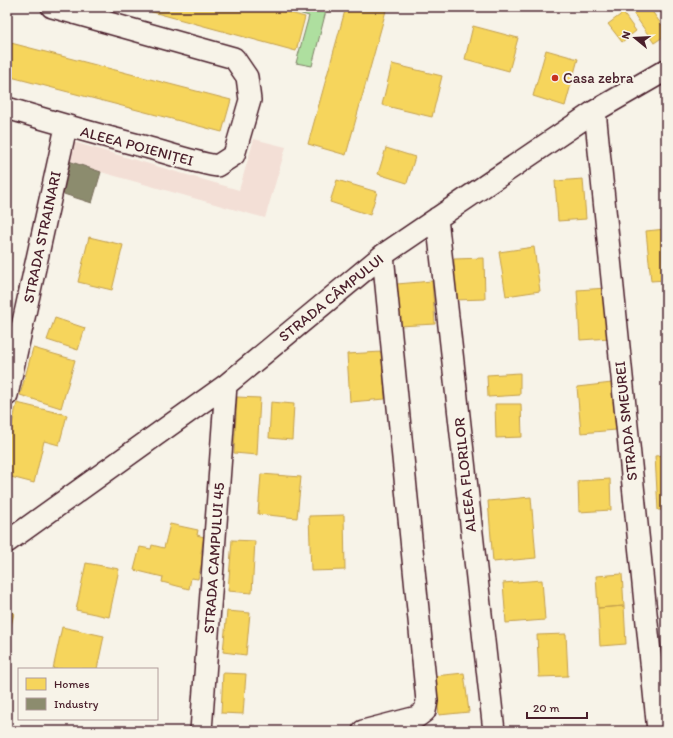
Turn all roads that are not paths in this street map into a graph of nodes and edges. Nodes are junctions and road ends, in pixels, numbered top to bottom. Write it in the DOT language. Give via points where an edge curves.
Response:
graph roads {
  1 [pos="52,7"];
  2 [pos="82,11"];
  3 [pos="666,70"];
  4 [pos="7,108"];
  5 [pos="595,111"];
  6 [pos="66,126"];
  7 [pos="437,218"];
  8 [pos="383,255"];
  9 [pos="226,385"];
  10 [pos="7,395"];
  11 [pos="7,542"];
  12 [pos="201,731"];
  13 [pos="363,731"];
  14 [pos="494,731"];
  15 [pos="658,731"];
  1 -- 2 [label="street, ALEEA POIENIȚEI"];
  2 -- 6 [label="street, ALEEA POIENIȚEI" via="234,58 247,77 250,100 234,155 217,166"];
  3 -- 5 [label="street, STRADA CÂMPULUI"];
  4 -- 6 [label="street, ALEEA POIENIȚEI"];
  5 -- 7 [label="street, STRADA CÂMPULUI"];
  5 -- 15 [label="street, STRADA SMEUREI"];
  6 -- 10 [label="street, STRADA STRAINARI"];
  7 -- 8 [label="street, STRADA CÂMPULUI"];
  7 -- 14 [label="street, ALEEA FLORILOR"];
  8 -- 9 [label="street, STRADA CÂMPULUI"];
  8 -- 13 [label="street" via="427,702 425,711 418,717"];
  9 -- 11 [label="street, STRADA CÂMPULUI"];
  9 -- 12 [label="street, STRADA CAMPULUI 45"];
}
